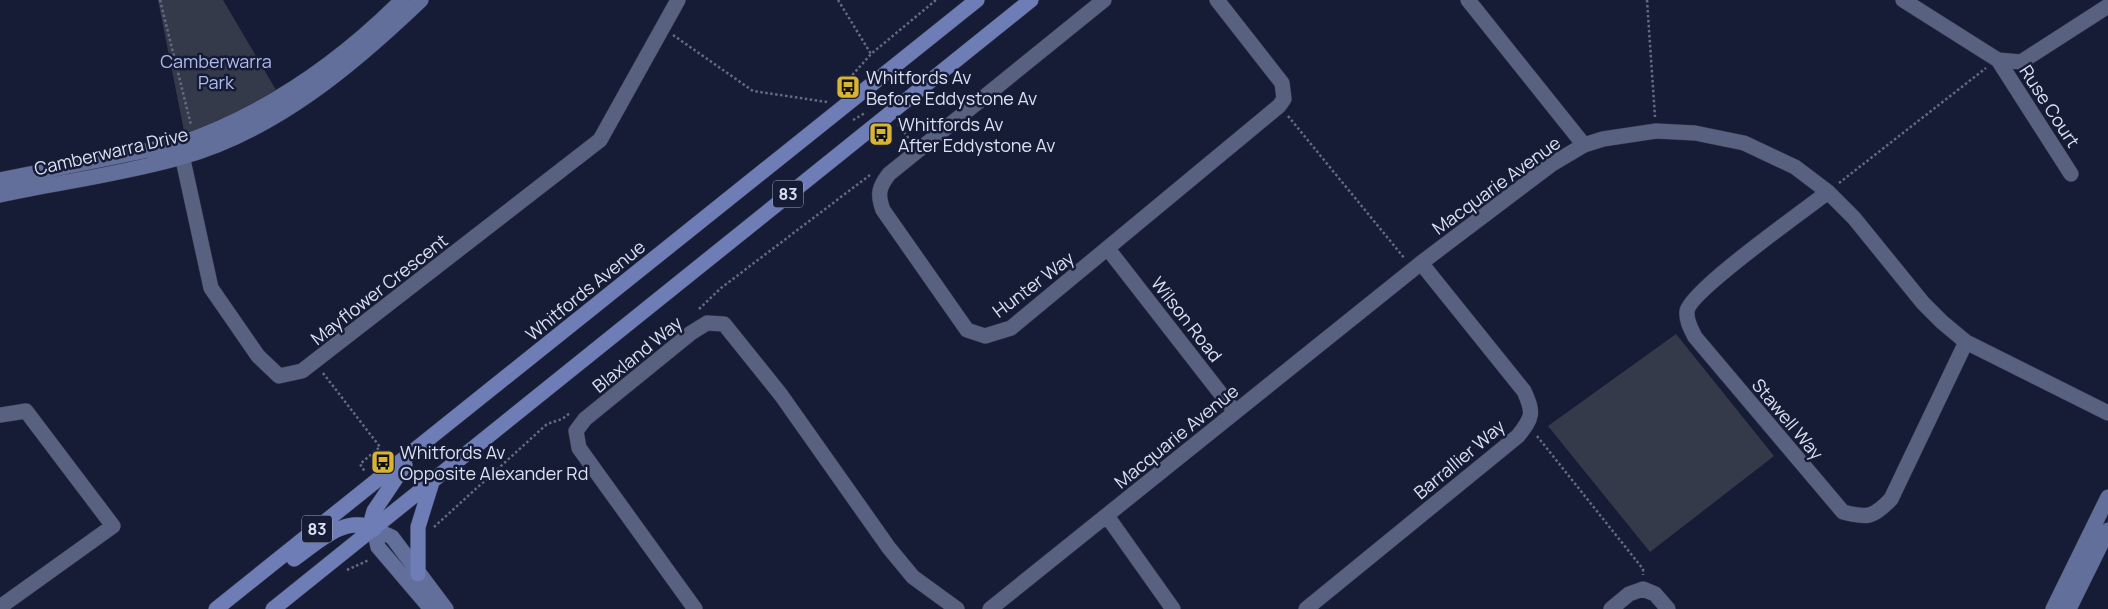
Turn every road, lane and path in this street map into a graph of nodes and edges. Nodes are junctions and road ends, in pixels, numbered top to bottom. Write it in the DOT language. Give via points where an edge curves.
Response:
graph roads {
  1 [pos="160,0"];
  2 [pos="402,0"];
  3 [pos="421,0"];
  4 [pos="678,0"];
  5 [pos="838,0"];
  6 [pos="936,0"];
  7 [pos="977,0"];
  8 [pos="1030,0"];
  9 [pos="1104,0"];
  10 [pos="1217,0"];
  11 [pos="1468,0"];
  12 [pos="1647,0"];
  13 [pos="1903,0"];
  14 [pos="2108,6"];
  15 [pos="663,28"];
  16 [pos="870,54"];
  17 [pos="1998,60"];
  18 [pos="835,95"];
  19 [pos="829,102"];
  20 [pos="1279,106"];
  21 [pos="1656,131"];
  22 [pos="195,139"];
  23 [pos="1584,145"];
  24 [pos="181,150"];
  25 [pos="2071,174"];
  26 [pos="0,180"];
  27 [pos="1828,192"];
  28 [pos="0,195"];
  29 [pos="1108,249"];
  30 [pos="1417,266"];
  31 [pos="1966,342"];
  32 [pos="315,362"];
  33 [pos="1235,412"];
  34 [pos="2108,413"];
  35 [pos="0,415"];
  36 [pos="1528,424"];
  37 [pos="418,448"];
  38 [pos="432,482"];
  39 [pos="373,485"];
  40 [pos="2108,497"];
  41 [pos="1107,516"];
  42 [pos="374,529"];
  43 [pos="2108,530"];
  44 [pos="418,574"];
  45 [pos="1643,590"];
  46 [pos="0,607"];
  47 [pos="216,609"];
  48 [pos="274,609"];
  49 [pos="431,609"];
  50 [pos="446,609"];
  51 [pos="695,609"];
  52 [pos="957,609"];
  53 [pos="990,609"];
  54 [pos="1173,609"];
  55 [pos="1306,609"];
  56 [pos="1611,609"];
  57 [pos="1668,609"];
  58 [pos="2053,609"];
  59 [pos="2069,609"];
  1 -- 22 [label="path"];
  2 -- 22 [label="street, Camberwarra Drive" via="378,24 307,79 270,103"];
  3 -- 24 [label="street, Camberwarra Drive" via="362,53 291,106 224,142"];
  4 -- 15 [label="street, Mayflower Crescent"];
  5 -- 16 [label="path"];
  6 -- 16 [label="path"];
  7 -- 37 [label="main road, Whitfords Avenue / 83"];
  8 -- 38 [label="main road, 83"];
  9 -- 29 [label="street, Hunter Way" via="889,174 880,186 878,198 883,210 968,330 985,336 1011,328"];
  10 -- 20 [label="street" via="1282,83 1284,98"];
  11 -- 23 [label="street"];
  12 -- 21 [label="path"];
  13 -- 17 [label="street"];
  14 -- 17 [label="street" via="2022,62"];
  15 -- 19 [label="path" via="753,91"];
  15 -- 32 [label="street, Mayflower Crescent" via="600,140"];
  16 -- 18 [label="path"];
  17 -- 25 [label="street, Ruse Court"];
  17 -- 27 [label="path"];
  20 -- 29 [label="street, Hunter Way"];
  20 -- 30 [label="path"];
  21 -- 23 [label="street, Macquarie Avenue"];
  21 -- 27 [label="street, Macquarie Avenue" via="1695,133 1744,143 1794,167"];
  22 -- 24 [label="street, Camberwarra Drive"];
  23 -- 30 [label="street, Macquarie Avenue" via="1552,164"];
  24 -- 26 [label="street, Camberwarra Drive"];
  24 -- 28 [label="street, Camberwarra Drive"];
  24 -- 32 [label="street, Mayflower Crescent" via="211,288 258,356 279,376 302,371"];
  27 -- 31 [label="street, Macquarie Avenue" via="1854,218 1923,303"];
  27 -- 31 [label="street, Stawell Way" via="1724,272 1696,296 1687,310 1688,324 1695,337 1843,512 1864,517 1878,513 1891,499"];
  29 -- 33 [label="street, Wilson Road"];
  30 -- 33 [label="street, Macquarie Avenue"];
  30 -- 36 [label="street, Barrallier Way" via="1524,391 1531,407"];
  31 -- 34 [label="street, Macquarie Avenue"];
  32 -- 39 [label="path" via="380,447 360,464"];
  33 -- 41 [label="street, Macquarie Avenue"];
  35 -- 46 [label="street" via="26,411 112,526"];
  36 -- 45 [label="path" via="1644,569"];
  36 -- 55 [label="street, Barrallier Way" via="1518,436"];
  37 -- 39 [label="main road, Whitfords Avenue / 83"];
  37 -- 42 [label="main road" via="374,511"];
  38 -- 42 [label="main road, 83"];
  38 -- 44 [label="main road" via="418,527"];
  39 -- 47 [label="main road, Whitfords Avenue / 83"];
  40 -- 58 [label="street"];
  41 -- 53 [label="street, Macquarie Avenue"];
  41 -- 54 [label="street"];
  42 -- 44 [label="street" via="392,536"];
  42 -- 47 [label="main road" via="355,523 341,527"];
  42 -- 48 [label="main road, 83"];
  42 -- 49 [label="street" via="378,547"];
  43 -- 59 [label="street"];
  44 -- 50 [label="street"];
  45 -- 56 [label="street" via="1629,594"];
  45 -- 57 [label="street" via="1655,594"];
  51 -- 52 [label="street, Blaxland Way" via="579,448 576,431 593,413 707,323 724,324 776,388 889,548 913,577"];
}
